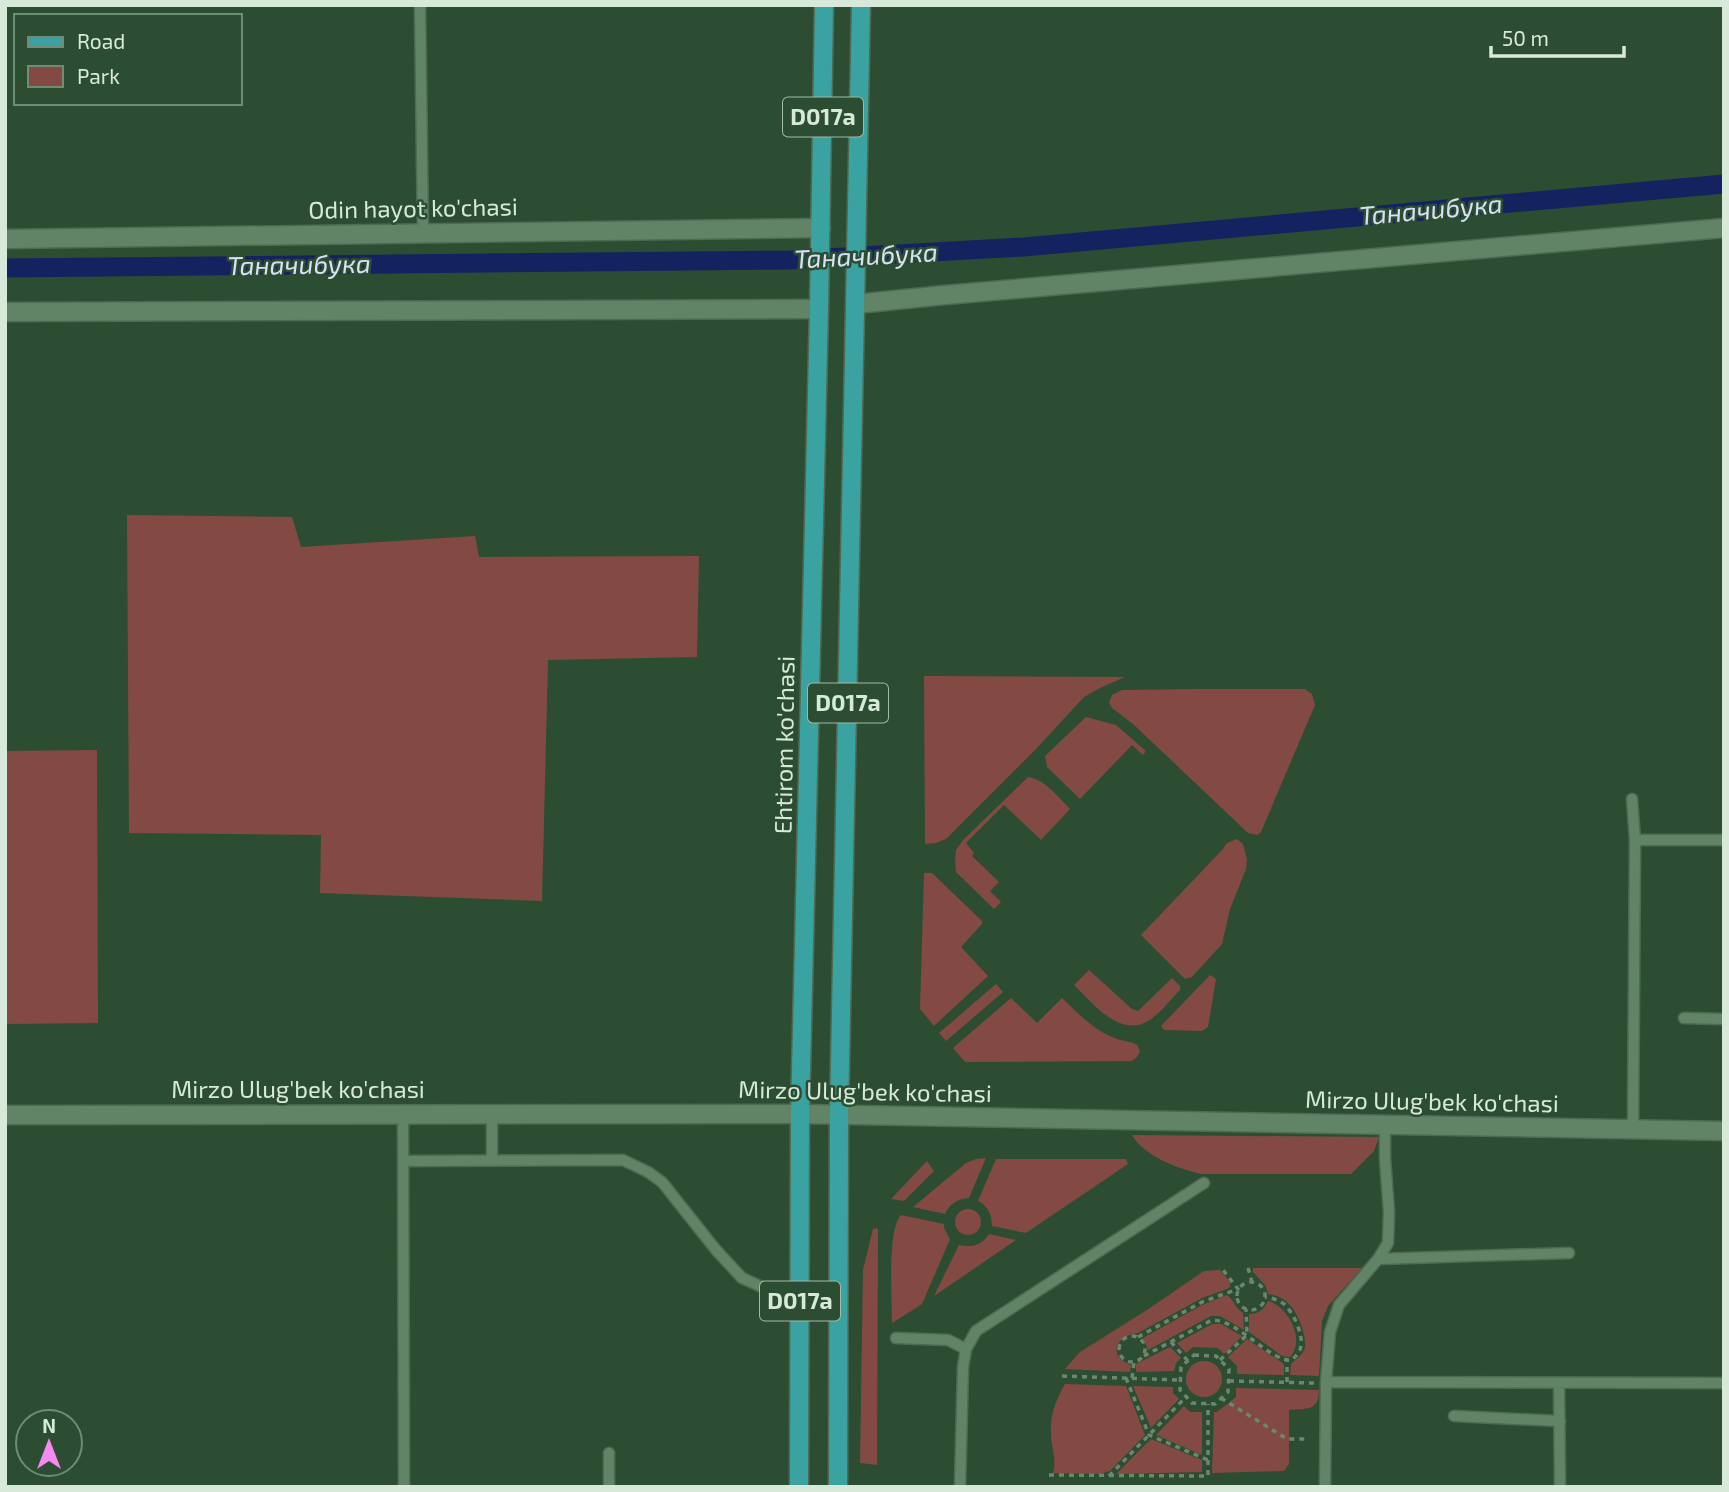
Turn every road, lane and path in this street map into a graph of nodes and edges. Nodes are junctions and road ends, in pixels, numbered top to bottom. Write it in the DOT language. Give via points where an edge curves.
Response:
graph roads {
  1 [pos="420,5"];
  2 [pos="824,5"];
  3 [pos="861,5"];
  4 [pos="821,228"];
  5 [pos="1724,228"];
  6 [pos="423,233"];
  7 [pos="5,239"];
  8 [pos="856,298"];
  9 [pos="819,309"];
  10 [pos="5,312"];
  11 [pos="1632,799"];
  12 [pos="1634,840"];
  13 [pos="1724,840"];
  14 [pos="1685,1018"];
  15 [pos="1724,1019"];
  16 [pos="5,1115"];
  17 [pos="403,1115"];
  18 [pos="492,1115"];
  19 [pos="800,1115"];
  20 [pos="839,1115"];
  21 [pos="1385,1125"];
  22 [pos="1633,1130"];
  23 [pos="1724,1131"];
  24 [pos="403,1161"];
  25 [pos="492,1161"];
  26 [pos="1204,1183"];
  27 [pos="1569,1253"];
  28 [pos="1378,1259"];
  29 [pos="1248,1268"];
  30 [pos="1223,1270"];
  31 [pos="1252,1282"];
  32 [pos="1238,1289"];
  33 [pos="1265,1297"];
  34 [pos="800,1304"];
  35 [pos="1246,1309"];
  36 [pos="1247,1335"];
  37 [pos="1138,1337"];
  38 [pos="896,1338"];
  39 [pos="1171,1342"];
  40 [pos="966,1349"];
  41 [pos="1144,1356"];
  42 [pos="1220,1360"];
  43 [pos="1188,1361"];
  44 [pos="1287,1361"];
  45 [pos="1134,1362"];
  46 [pos="1062,1376"];
  47 [pos="1126,1378"];
  48 [pos="1132,1378"];
  49 [pos="1180,1380"];
  50 [pos="1229,1381"];
  51 [pos="1287,1382"];
  52 [pos="1326,1382"];
  53 [pos="1559,1383"];
  54 [pos="1724,1383"];
  55 [pos="1186,1397"];
  56 [pos="1222,1398"];
  57 [pos="1208,1404"];
  58 [pos="1454,1416"];
  59 [pos="1560,1420"];
  60 [pos="1149,1435"];
  61 [pos="1309,1439"];
  62 [pos="609,1453"];
  63 [pos="1208,1460"];
  64 [pos="1049,1475"];
  65 [pos="1108,1476"];
  66 [pos="404,1487"];
  67 [pos="609,1487"];
  68 [pos="799,1487"];
  69 [pos="838,1487"];
  70 [pos="960,1487"];
  71 [pos="1325,1487"];
  72 [pos="1560,1487"];
  1 -- 6 [label="lane"];
  2 -- 4 [label="main road, Ehtirom ko'chasi / D017a"];
  3 -- 8 [label="main road, D017a"];
  4 -- 6 [label="street, Odin hayot ko'chasi"];
  4 -- 9 [label="main road, Ehtirom ko'chasi / D017a"];
  5 -- 8 [label="street"];
  6 -- 7 [label="street, Odin hayot ko'chasi"];
  8 -- 20 [label="main road, D017a"];
  9 -- 10 [label="street"];
  9 -- 19 [label="main road, Ehtirom ko'chasi / D017a"];
  11 -- 12 [label="lane"];
  12 -- 13 [label="lane"];
  12 -- 22 [label="lane"];
  14 -- 15 [label="lane"];
  16 -- 17 [label="street, Mirzo Ulug'bek ko'chasi"];
  17 -- 18 [label="street, Mirzo Ulug'bek ko'chasi"];
  17 -- 24 [label="lane"];
  18 -- 19 [label="street, Mirzo Ulug'bek ko'chasi"];
  18 -- 25 [label="lane"];
  19 -- 20 [label="street, Mirzo Ulug'bek ko'chasi"];
  19 -- 34 [label="main road, Ehtirom ko'chasi / D017a"];
  20 -- 21 [label="street, Mirzo Ulug'bek ko'chasi"];
  20 -- 69 [label="main road, D017a"];
  21 -- 22 [label="street, Mirzo Ulug'bek ko'chasi"];
  21 -- 28 [label="lane" via="1388,1243"];
  22 -- 23 [label="street, Mirzo Ulug'bek ko'chasi"];
  24 -- 25 [label="lane"];
  24 -- 66 [label="lane"];
  25 -- 34 [label="lane" via="623,1160 662,1182 742,1278"];
  26 -- 40 [label="lane" via="976,1331"];
  27 -- 28 [label="lane"];
  28 -- 52 [label="lane" via="1339,1305 1329,1332"];
  29 -- 31 [label="path"];
  30 -- 32 [label="path"];
  31 -- 32 [label="path"];
  31 -- 33 [label="path" via="1263,1288"];
  32 -- 35 [label="path" via="1237,1300"];
  32 -- 37 [label="path" via="1202,1302"];
  33 -- 35 [label="path" via="1258,1308"];
  33 -- 44 [label="path" via="1285,1304 1297,1326 1301,1347"];
  34 -- 68 [label="main road, Ehtirom ko'chasi / D017a"];
  35 -- 36 [label="path"];
  36 -- 39 [label="path" via="1212,1320"];
  36 -- 42 [label="path"];
  36 -- 44 [label="path"];
  37 -- 41 [label="path" via="1145,1345"];
  37 -- 45 [label="path" via="1128,1337 1119,1347 1124,1360"];
  38 -- 40 [label="lane" via="948,1340"];
  39 -- 41 [label="path"];
  39 -- 43 [label="path"];
  40 -- 70 [label="lane"];
  41 -- 45 [label="path"];
  42 -- 43 [label="path" via="1194,1355"];
  42 -- 50 [label="path" via="1229,1368"];
  43 -- 49 [label="path" via="1181,1367"];
  44 -- 51 [label="path"];
  45 -- 48 [label="path"];
  46 -- 47 [label="path"];
  47 -- 48 [label="path"];
  47 -- 60 [label="path"];
  48 -- 49 [label="path"];
  49 -- 55 [label="path"];
  50 -- 51 [label="path"];
  50 -- 56 [label="path"];
  51 -- 52 [label="path"];
  52 -- 53 [label="lane"];
  52 -- 71 [label="lane"];
  53 -- 54 [label="lane"];
  53 -- 59 [label="lane"];
  55 -- 57 [label="path" via="1192,1404"];
  55 -- 60 [label="path"];
  56 -- 57 [label="path"];
  56 -- 61 [label="path" via="1287,1439"];
  57 -- 63 [label="path"];
  58 -- 59 [label="lane"];
  59 -- 72 [label="lane"];
  60 -- 63 [label="path"];
  60 -- 65 [label="path"];
  62 -- 67 [label="lane"];
  63 -- 65 [label="path" via="1209,1476"];
  64 -- 65 [label="path"];
}
